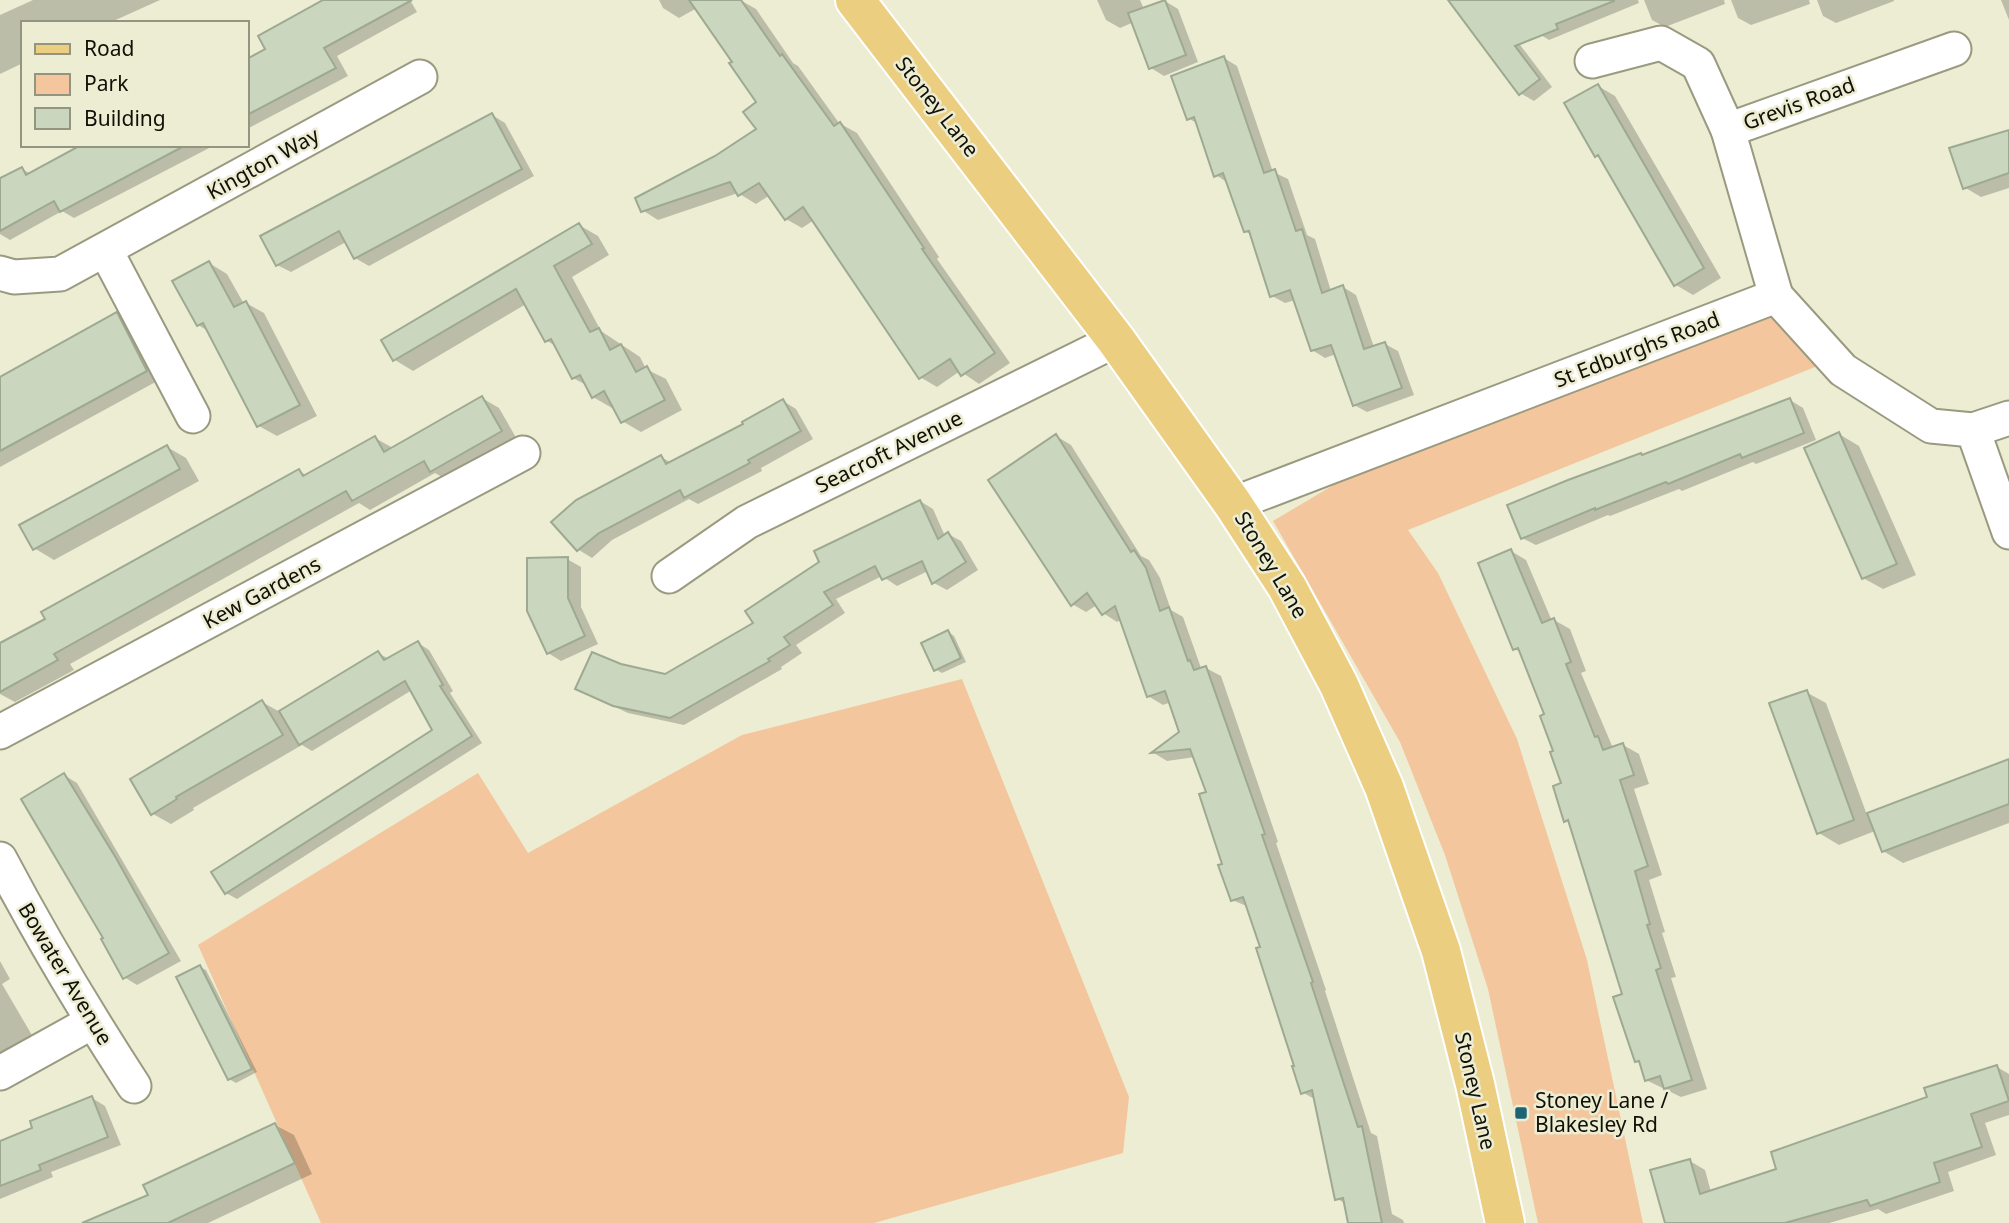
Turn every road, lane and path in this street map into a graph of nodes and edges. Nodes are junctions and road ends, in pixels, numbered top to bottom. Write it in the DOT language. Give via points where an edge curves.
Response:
graph roads {
  1 [pos="855,0"];
  2 [pos="1954,48"];
  3 [pos="1592,61"];
  4 [pos="420,77"];
  5 [pos="1728,130"];
  6 [pos="106,251"];
  7 [pos="0,273"];
  8 [pos="1776,296"];
  9 [pos="1116,340"];
  10 [pos="193,416"];
  11 [pos="2009,418"];
  12 [pos="1973,430"];
  13 [pos="523,453"];
  14 [pos="1233,504"];
  15 [pos="2009,532"];
  16 [pos="669,576"];
  17 [pos="0,733"];
  18 [pos="0,859"];
  19 [pos="92,1022"];
  20 [pos="0,1073"];
  21 [pos="134,1086"];
  22 [pos="1505,1223"];
  1 -- 9 [label="main road, Stoney Lane"];
  2 -- 5 [label="street, Grevis Road"];
  3 -- 5 [label="street" via="1661,43 1698,64"];
  4 -- 6 [label="street, Kington Way"];
  5 -- 8 [label="street, Grevis Road"];
  6 -- 7 [label="street, Kington Way" via="60,274 14,277"];
  6 -- 10 [label="street"];
  8 -- 12 [label="street" via="1843,370 1931,426"];
  8 -- 14 [label="street, St Edburghs Road"];
  9 -- 14 [label="main road, Stoney Lane"];
  9 -- 16 [label="street, Seacroft Avenue" via="747,522"];
  11 -- 12 [label="street"];
  12 -- 15 [label="street"];
  13 -- 17 [label="street, Kew Gardens"];
  14 -- 22 [label="main road, Stoney Lane" via="1287,587 1339,685 1384,787 1441,951"];
  18 -- 19 [label="street, Bowater Avenue"];
  19 -- 20 [label="street"];
  19 -- 21 [label="street, Bowater Avenue"];
}
